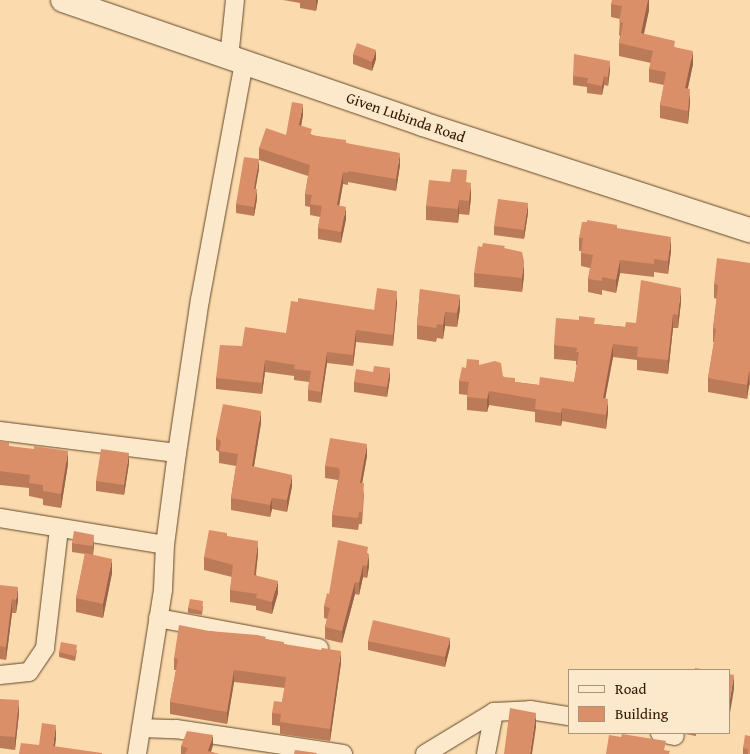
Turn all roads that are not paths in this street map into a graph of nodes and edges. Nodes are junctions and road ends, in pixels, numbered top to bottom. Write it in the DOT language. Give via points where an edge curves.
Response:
graph roads {
  1 [pos="63,0"];
  2 [pos="235,0"];
  3 [pos="236,60"];
  4 [pos="750,230"];
  5 [pos="0,431"];
  6 [pos="177,453"];
  7 [pos="0,518"];
  8 [pos="59,528"];
  9 [pos="165,545"];
  10 [pos="158,618"];
  11 [pos="318,648"];
  12 [pos="0,675"];
  13 [pos="494,712"];
  14 [pos="568,716"];
  15 [pos="142,728"];
  16 [pos="138,754"];
  17 [pos="343,754"];
  18 [pos="425,754"];
  19 [pos="486,754"];
  1 -- 3 [label="street, Given Lubinda Road"];
  2 -- 3 [label="street"];
  3 -- 4 [label="street, Given Lubinda Road"];
  3 -- 6 [label="street"];
  5 -- 6 [label="street"];
  6 -- 9 [label="street"];
  7 -- 8 [label="street"];
  8 -- 9 [label="street"];
  8 -- 12 [label="street" via="45,648 29,672"];
  9 -- 10 [label="street"];
  10 -- 11 [label="street"];
  10 -- 15 [label="street"];
  13 -- 14 [label="street" via="530,710"];
  13 -- 18 [label="street"];
  13 -- 19 [label="street"];
  15 -- 16 [label="street"];
  15 -- 17 [label="street" via="176,729"];
}
